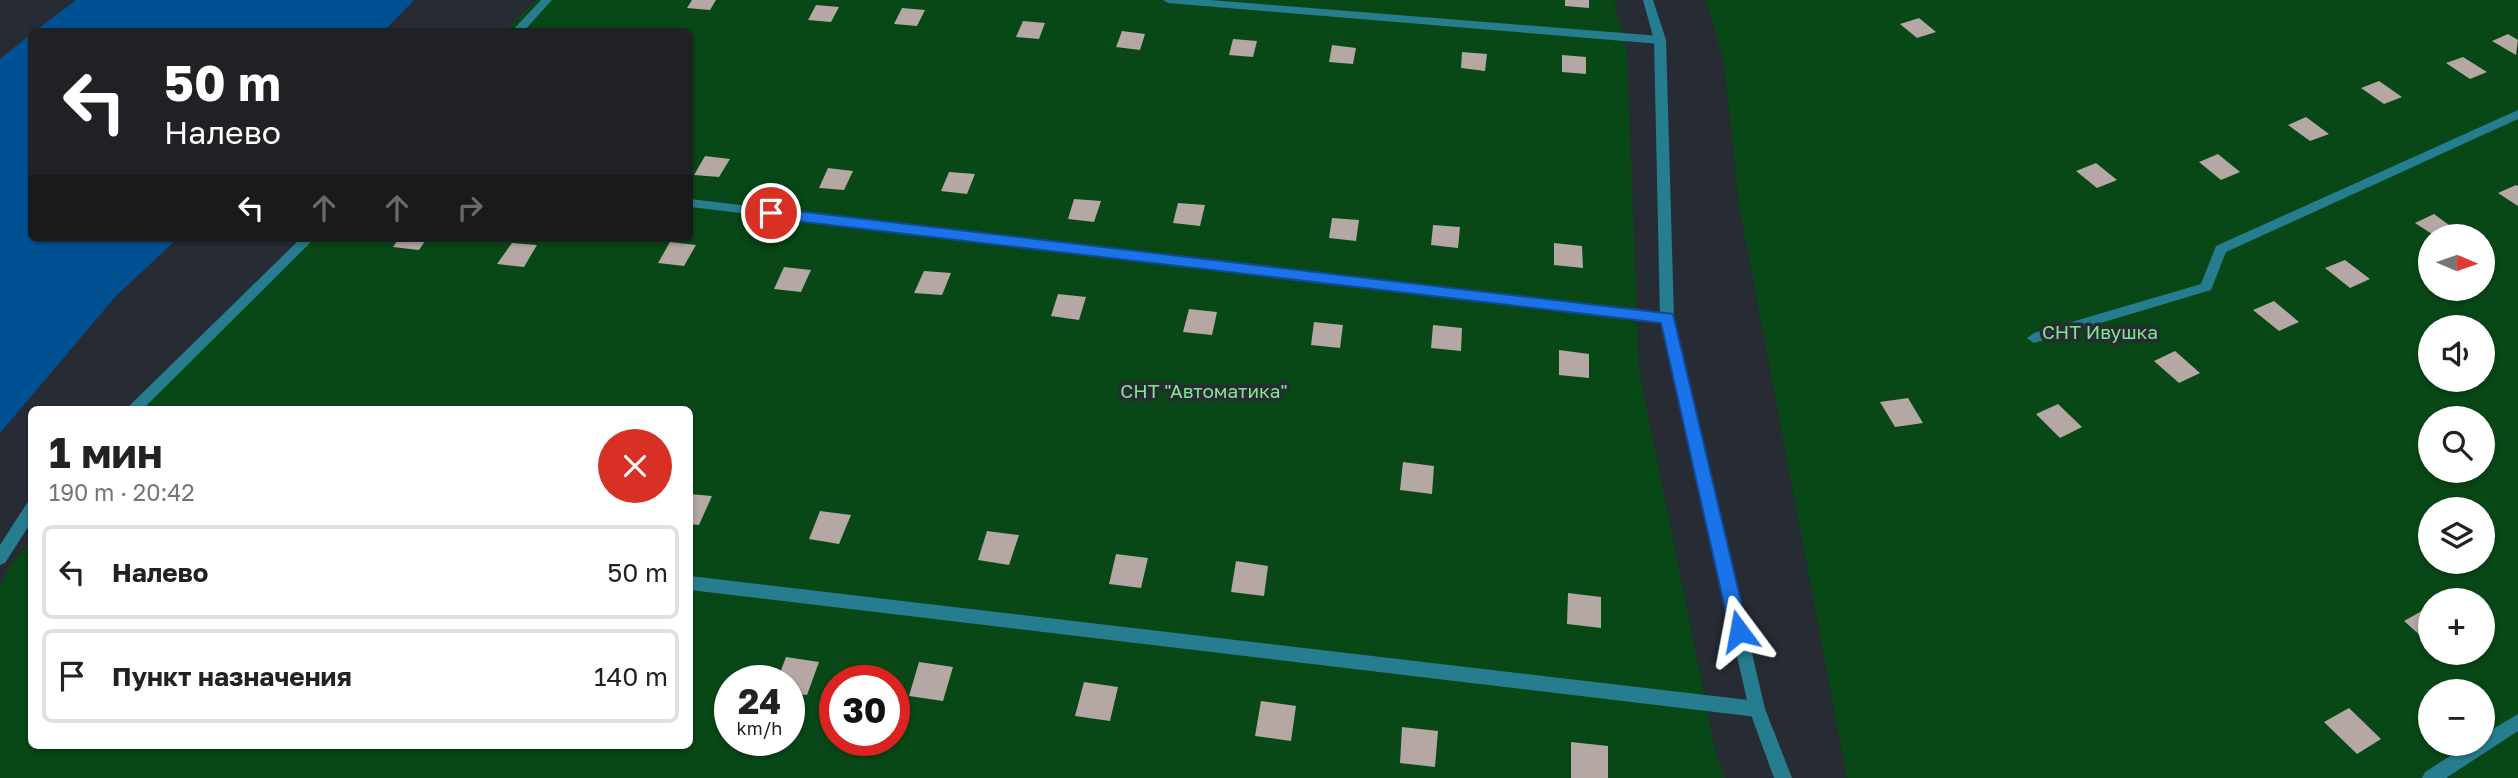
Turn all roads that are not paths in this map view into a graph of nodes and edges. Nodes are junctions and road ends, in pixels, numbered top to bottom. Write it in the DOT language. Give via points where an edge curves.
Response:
graph roads {
  1 [pos="547,0"];
  2 [pos="1168,0"];
  3 [pos="1648,0"];
  4 [pos="520,28"];
  5 [pos="1660,40"];
  6 [pos="2518,114"];
  7 [pos="693,203"];
  8 [pos="305,242"];
  9 [pos="1667,318"];
  10 [pos="2034,338"];
  11 [pos="136,406"];
  12 [pos="28,513"];
  13 [pos="0,558"];
  14 [pos="693,583"];
  15 [pos="1757,709"];
  16 [pos="2518,722"];
  17 [pos="1783,778"];
  18 [pos="2431,778"];
  1 -- 4 [label="street"];
  2 -- 5 [label="street"];
  3 -- 5 [label="street"];
  5 -- 9 [label="street"];
  6 -- 10 [label="street" via="2221,249 2206,287"];
  7 -- 9 [label="street"];
  8 -- 11 [label="street"];
  9 -- 15 [label="street"];
  12 -- 13 [label="street"];
  14 -- 15 [label="street"];
  15 -- 17 [label="street"];
  16 -- 18 [label="street"];
}
